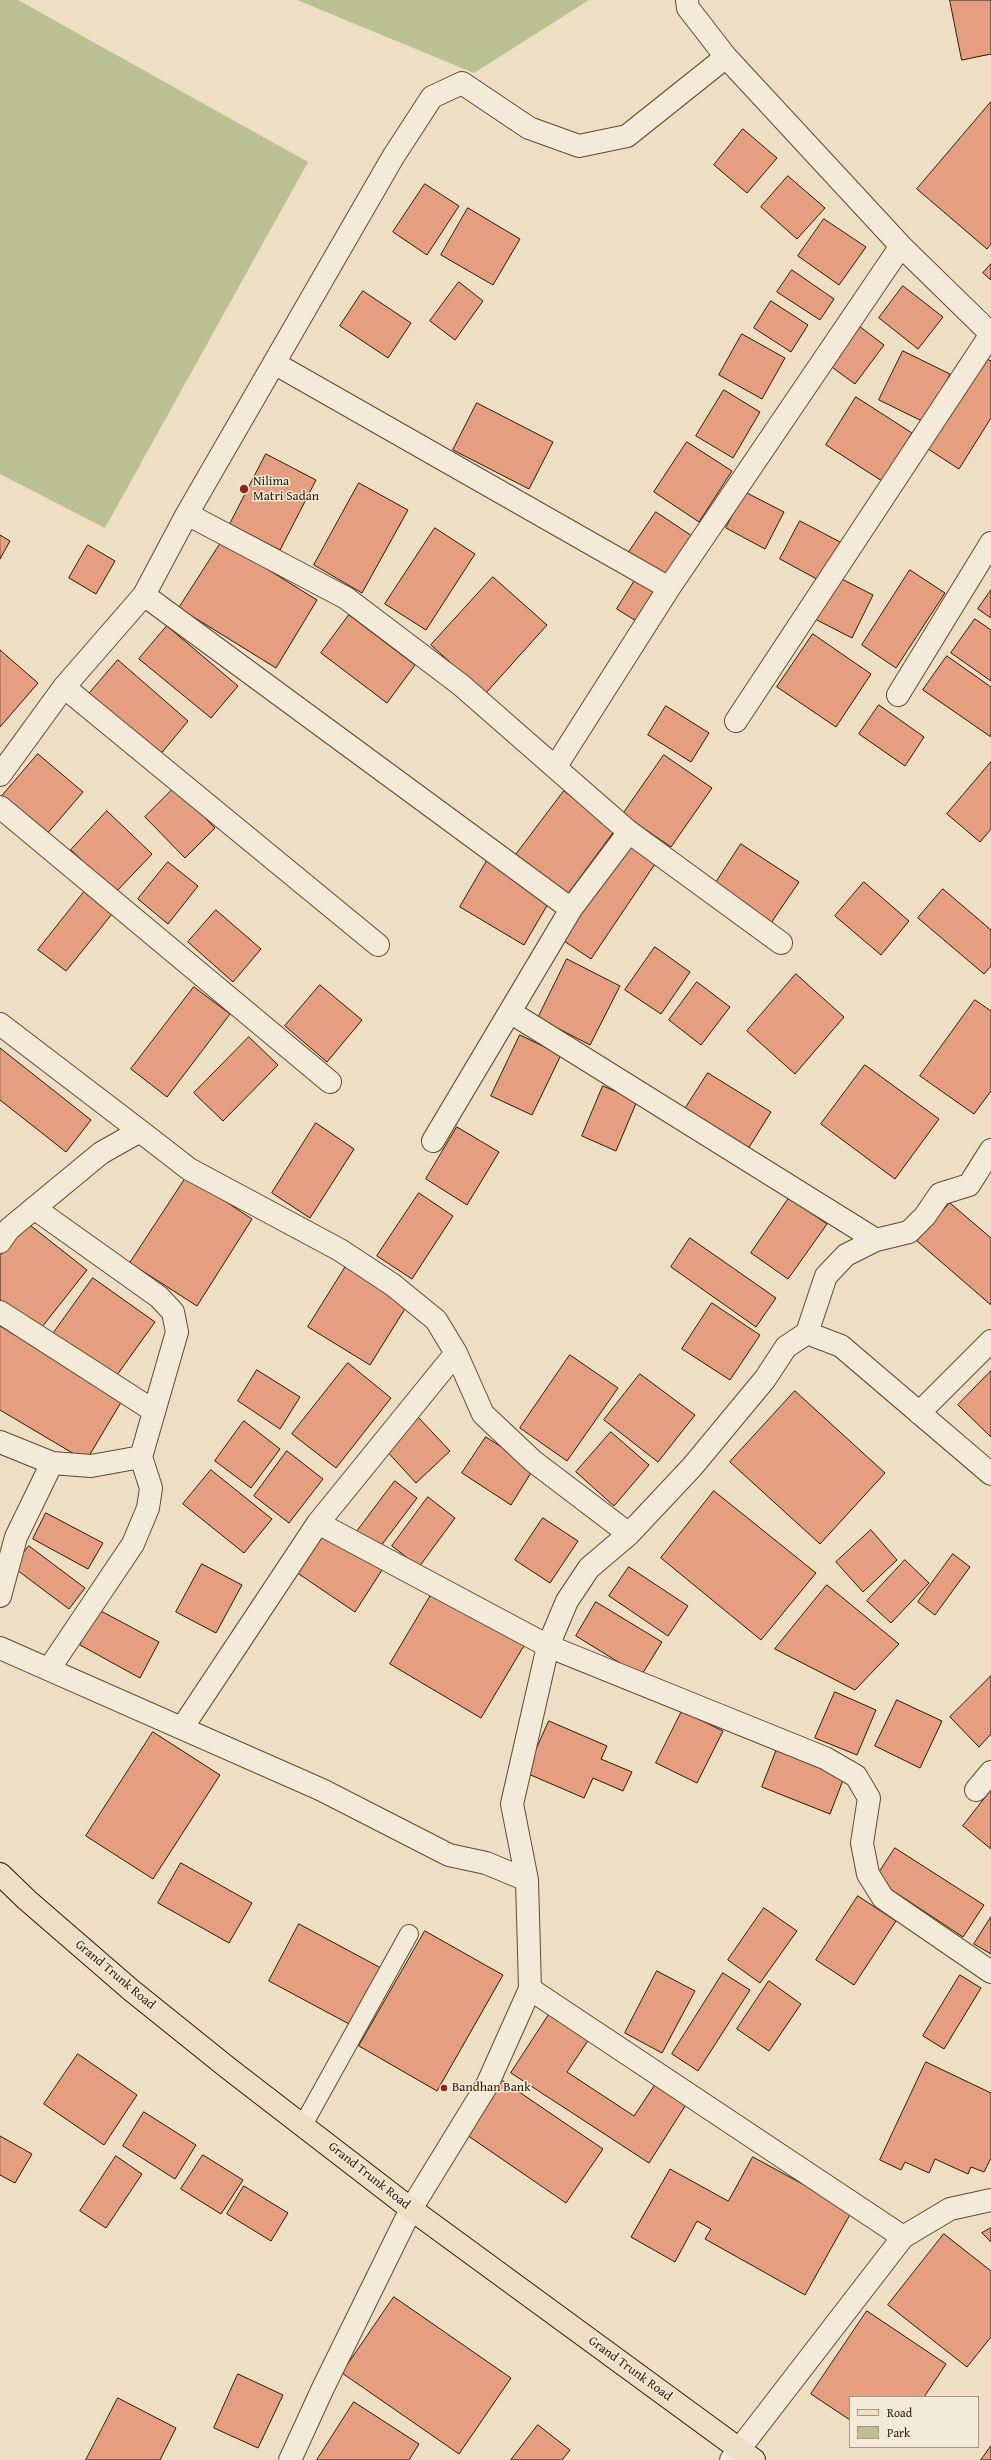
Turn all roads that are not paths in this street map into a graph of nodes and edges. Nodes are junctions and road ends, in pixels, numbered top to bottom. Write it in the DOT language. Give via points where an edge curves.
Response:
graph roads {
  1 [pos="687,0"];
  2 [pos="726,57"];
  3 [pos="901,246"];
  4 [pos="991,334"];
  5 [pos="274,363"];
  6 [pos="187,514"];
  7 [pos="991,543"];
  8 [pos="669,588"];
  9 [pos="144,595"];
  10 [pos="64,686"];
  11 [pos="898,695"];
  12 [pos="736,721"];
  13 [pos="556,766"];
  14 [pos="0,775"];
  15 [pos="0,807"];
  16 [pos="629,832"];
  17 [pos="570,909"];
  18 [pos="781,943"];
  19 [pos="378,945"];
  20 [pos="510,1012"];
  21 [pos="0,1024"];
  22 [pos="330,1082"];
  23 [pos="140,1131"];
  24 [pos="433,1141"];
  25 [pos="991,1150"];
  26 [pos="34,1208"];
  27 [pos="876,1240"];
  28 [pos="0,1242"];
  29 [pos="0,1312"];
  30 [pos="807,1333"];
  31 [pos="991,1341"];
  32 [pos="456,1353"];
  33 [pos="154,1411"];
  34 [pos="919,1413"];
  35 [pos="0,1442"];
  36 [pos="141,1457"];
  37 [pos="52,1463"];
  38 [pos="991,1474"];
  39 [pos="318,1523"];
  40 [pos="629,1534"];
  41 [pos="0,1596"];
  42 [pos="548,1646"];
  43 [pos="0,1648"];
  44 [pos="48,1669"];
  45 [pos="182,1728"];
  46 [pos="991,1772"];
  47 [pos="976,1790"];
  48 [pos="0,1874"];
  49 [pos="527,1880"];
  50 [pos="409,1934"];
  51 [pos="991,1972"];
  52 [pos="530,1989"];
  53 [pos="303,2125"];
  54 [pos="991,2200"];
  55 [pos="411,2209"];
  56 [pos="903,2237"];
  57 [pos="741,2456"];
  58 [pos="290,2460"];
  1 -- 2 [label="street" via="688,8"];
  2 -- 3 [label="street"];
  2 -- 5 [label="street" via="627,136 579,146 529,128 462,83 432,97 393,157"];
  3 -- 4 [label="street"];
  3 -- 8 [label="street"];
  4 -- 12 [label="street"];
  5 -- 6 [label="street"];
  5 -- 8 [label="street"];
  6 -- 9 [label="street"];
  6 -- 13 [label="street" via="346,598 460,685"];
  7 -- 11 [label="street"];
  8 -- 13 [label="street"];
  9 -- 10 [label="street"];
  9 -- 17 [label="street"];
  10 -- 14 [label="street"];
  10 -- 19 [label="street"];
  13 -- 16 [label="street"];
  15 -- 22 [label="street"];
  16 -- 17 [label="street"];
  16 -- 18 [label="street"];
  17 -- 20 [label="street"];
  20 -- 24 [label="street"];
  20 -- 27 [label="street"];
  21 -- 23 [label="street"];
  23 -- 26 [label="street" via="101,1153"];
  23 -- 32 [label="street" via="189,1169 340,1250 393,1285 436,1320"];
  25 -- 27 [label="street" via="969,1186 940,1194 909,1232"];
  26 -- 28 [label="street" via="9,1229"];
  26 -- 33 [label="street" via="159,1297 173,1312 177,1332"];
  27 -- 30 [label="street" via="846,1256 826,1276"];
  29 -- 33 [label="street"];
  30 -- 34 [label="street" via="841,1346"];
  30 -- 40 [label="street" via="786,1347 765,1379 692,1467"];
  31 -- 34 [label="street"];
  32 -- 39 [label="street"];
  32 -- 40 [label="street" via="483,1414 533,1462"];
  33 -- 36 [label="street"];
  34 -- 38 [label="street"];
  35 -- 37 [label="street"];
  36 -- 37 [label="street" via="91,1466"];
  36 -- 44 [label="street" via="151,1488 148,1508 133,1544"];
  37 -- 41 [label="street" via="16,1537"];
  39 -- 42 [label="street"];
  39 -- 45 [label="street"];
  40 -- 42 [label="street" via="589,1568 566,1601"];
  42 -- 49 [label="street" via="512,1804"];
  42 -- 51 [label="street" via="825,1758 856,1776 869,1798 862,1843 868,1874 883,1898"];
  43 -- 44 [label="street"];
  44 -- 45 [label="street"];
  45 -- 49 [label="street" via="322,1790 449,1855 486,1863"];
  46 -- 47 [label="street"];
  48 -- 53 [label="main road, Grand Trunk Road" via="132,1990"];
  49 -- 52 [label="street"];
  50 -- 53 [label="lane"];
  52 -- 55 [label="street" via="487,2085"];
  52 -- 56 [label="street"];
  53 -- 55 [label="main road, Grand Trunk Road"];
  54 -- 56 [label="street" via="950,2210"];
  55 -- 57 [label="main road, Grand Trunk Road"];
  55 -- 58 [label="street"];
  56 -- 57 [label="street"];
}
